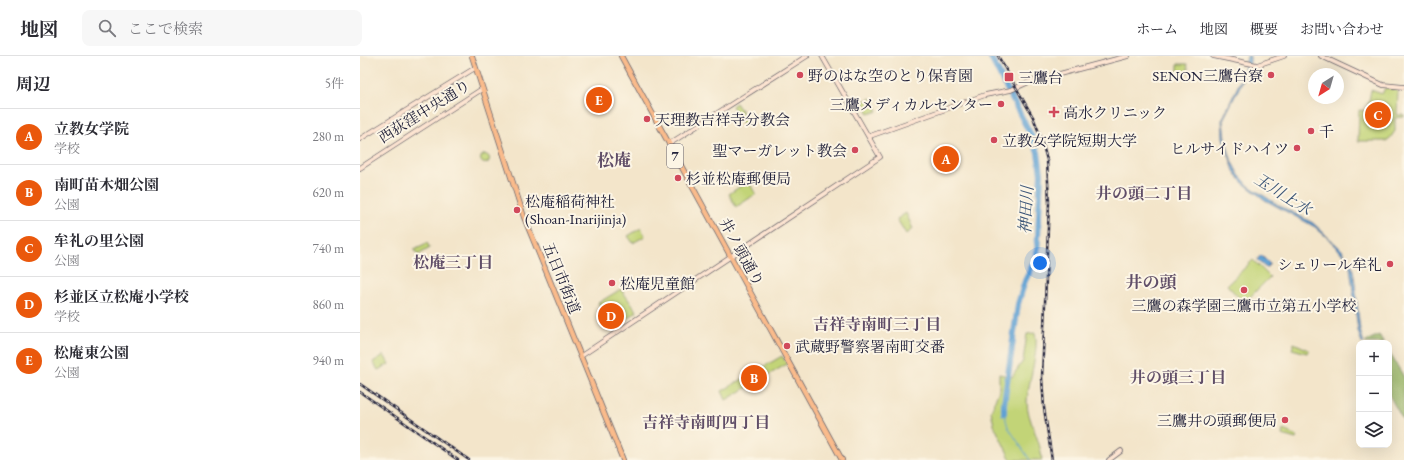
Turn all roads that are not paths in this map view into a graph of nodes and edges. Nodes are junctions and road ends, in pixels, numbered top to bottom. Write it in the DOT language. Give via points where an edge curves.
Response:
graph roads {
  1 [pos="472,56"];
  2 [pos="621,56"];
  3 [pos="806,56"];
  4 [pos="822,56"];
  5 [pos="1128,56"];
  6 [pos="1213,56"];
  7 [pos="1284,56"];
  8 [pos="1321,56"];
  9 [pos="476,68"];
  10 [pos="1404,87"];
  11 [pos="482,89"];
  12 [pos="870,138"];
  13 [pos="360,139"];
  14 [pos="669,144"];
  15 [pos="360,168"];
  16 [pos="731,256"];
  17 [pos="581,356"];
  18 [pos="1121,451"];
  19 [pos="623,460"];
  20 [pos="842,460"];
  21 [pos="1109,460"];
  1 -- 9 [label="main road, 五日市街道"];
  2 -- 14 [label="main road, 井ノ頭通り / 7"];
  3 -- 14 [label="street"];
  4 -- 12 [label="street"];
  5 -- 12 [label="street" via="1036,80 1011,90 985,95"];
  6 -- 7 [label="street" via="1250,65 1263,64"];
  8 -- 10 [label="street" via="1383,85"];
  9 -- 11 [label="main road, 五日市街道"];
  9 -- 13 [label="street"];
  11 -- 15 [label="street, 西荻窪中央通り"];
  11 -- 17 [label="main road, 五日市街道" via="522,212"];
  12 -- 16 [label="street" via="880,157"];
  14 -- 16 [label="main road, 井ノ頭通り / 7"];
  16 -- 17 [label="street"];
  16 -- 20 [label="main road, 井ノ頭通り / 7"];
  17 -- 19 [label="main road, 五日市街道"];
  18 -- 21 [label="street"];
}
